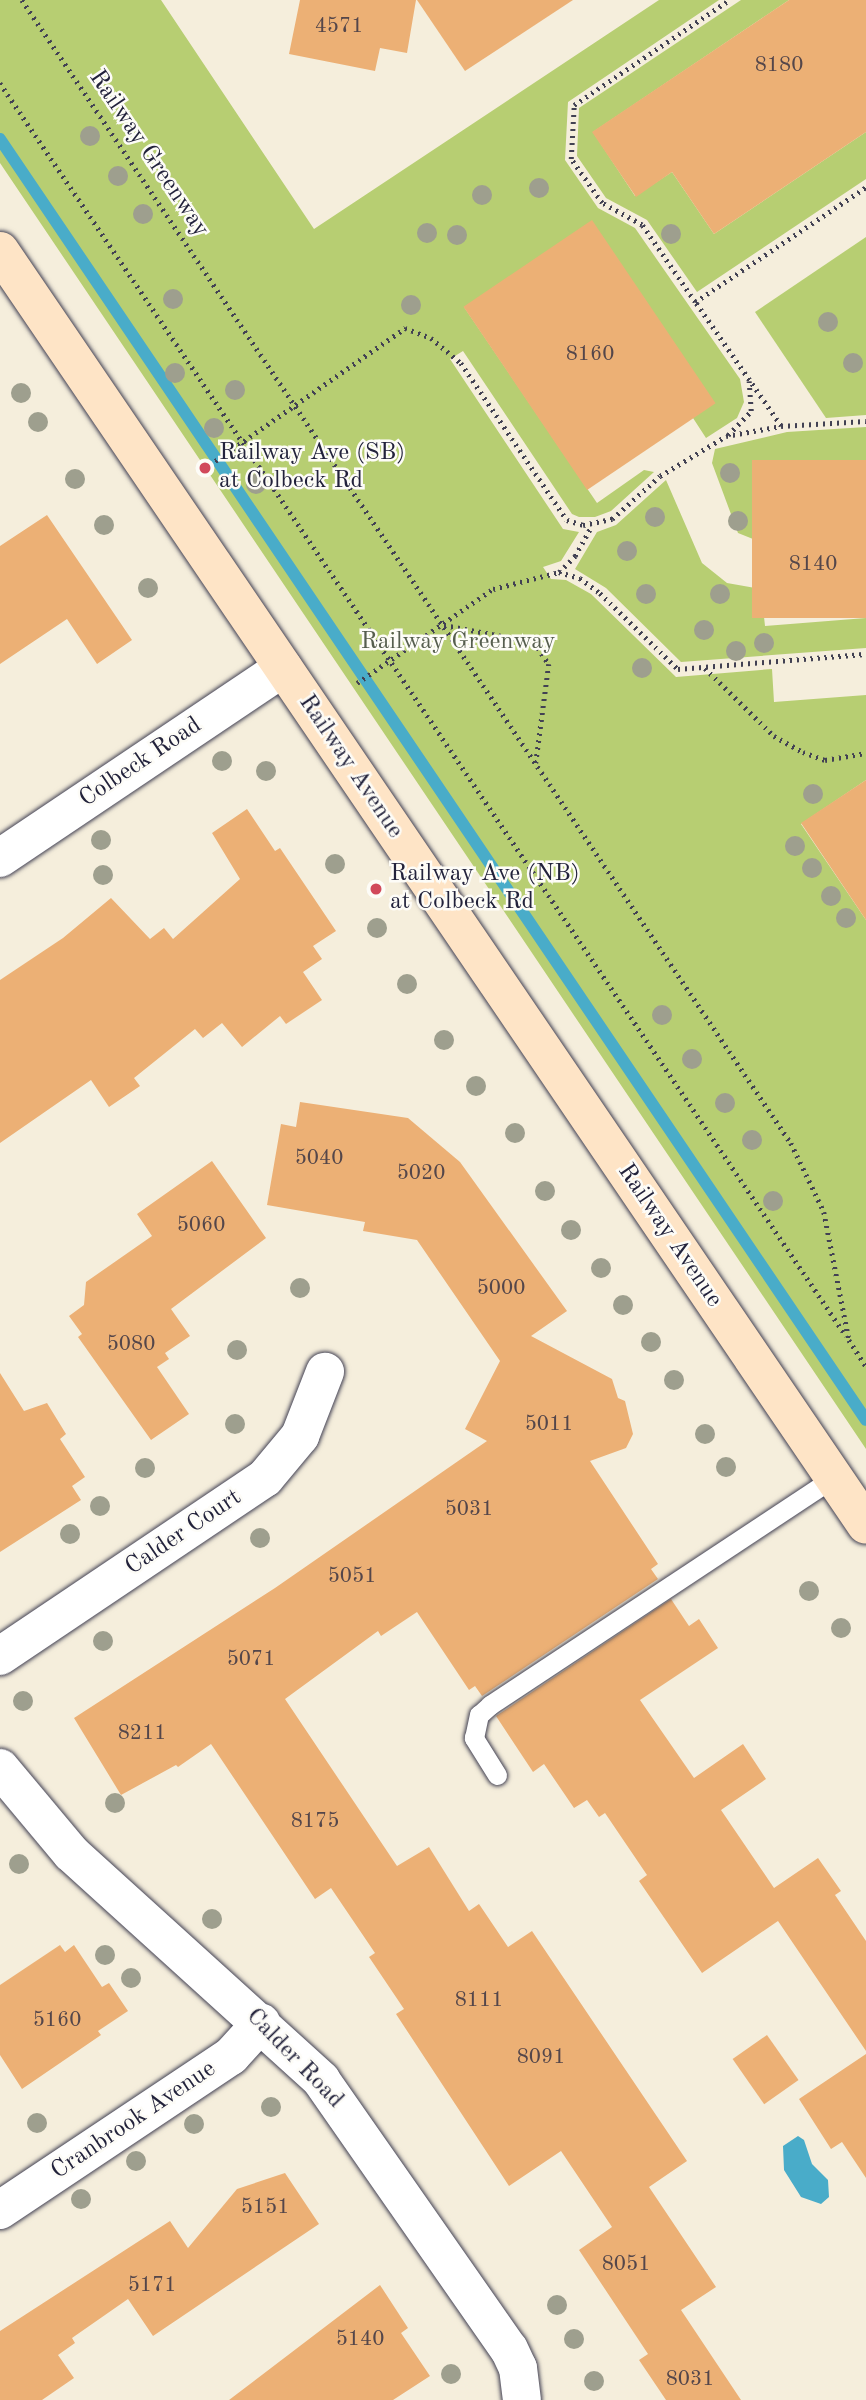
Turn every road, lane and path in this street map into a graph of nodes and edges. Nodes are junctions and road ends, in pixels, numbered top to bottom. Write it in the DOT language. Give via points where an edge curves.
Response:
graph roads {
  1 [pos="22,0"];
  2 [pos="729,0"];
  3 [pos="0,83"];
  4 [pos="866,187"];
  5 [pos="0,251"];
  6 [pos="695,302"];
  7 [pos="749,380"];
  8 [pos="298,405"];
  9 [pos="866,421"];
  10 [pos="781,426"];
  11 [pos="726,436"];
  12 [pos="241,441"];
  13 [pos="165,495"];
  14 [pos="592,525"];
  15 [pos="559,572"];
  16 [pos="443,625"];
  17 [pos="866,653"];
  18 [pos="390,661"];
  19 [pos="705,667"];
  20 [pos="283,668"];
  21 [pos="357,683"];
  22 [pos="866,753"];
  23 [pos="536,764"];
  24 [pos="0,858"];
  25 [pos="849,1340"];
  26 [pos="866,1366"];
  27 [pos="325,1372"];
  28 [pos="834,1477"];
  29 [pos="866,1525"];
  30 [pos="0,1656"];
  31 [pos="0,1768"];
  32 [pos="497,1775"];
  33 [pos="261,2023"];
  34 [pos="0,2210"];
  35 [pos="522,2400"];
  1 -- 8 [label="path, Railway Greenway"];
  2 -- 6 [label="path" via="574,105 571,159 602,203 642,225"];
  3 -- 12 [label="path"];
  4 -- 6 [label="path"];
  5 -- 13 [label="main road, Railway Avenue"];
  6 -- 7 [label="path"];
  7 -- 10 [label="path"];
  7 -- 11 [label="path" via="751,411 744,424"];
  8 -- 12 [label="path"];
  8 -- 14 [label="path" via="361,362 389,336 405,328 418,331 461,363 567,520"];
  8 -- 16 [label="path, Railway Greenway"];
  9 -- 10 [label="path"];
  10 -- 11 [label="path"];
  11 -- 14 [label="path" via="660,476 612,519"];
  12 -- 13 [label="path"];
  12 -- 18 [label="path"];
  13 -- 20 [label="main road, Railway Avenue"];
  14 -- 15 [label="path" via="575,556"];
  15 -- 16 [label="path" via="493,589"];
  15 -- 19 [label="path" via="580,578 600,593 678,669"];
  16 -- 18 [label="path"];
  16 -- 23 [label="path, Railway Greenway"];
  16 -- 23 [label="path" via="534,642 549,664"];
  17 -- 19 [label="path"];
  18 -- 21 [label="path"];
  18 -- 25 [label="path"];
  19 -- 22 [label="path" via="774,736 803,752 825,760"];
  20 -- 24 [label="street, Colbeck Road"];
  20 -- 28 [label="main road, Railway Avenue"];
  23 -- 25 [label="path, Railway Greenway" via="791,1143 824,1212"];
  25 -- 26 [label="path, Railway Greenway"];
  27 -- 30 [label="street, Calder Court" via="300,1436 265,1478"];
  28 -- 29 [label="main road, Railway Avenue"];
  28 -- 32 [label="lane" via="490,1705 479,1715 474,1738"];
  31 -- 33 [label="street, Calder Road" via="71,1853"];
  33 -- 34 [label="street, Cranbrook Avenue" via="231,2056"];
  33 -- 35 [label="street, Calder Road" via="321,2080 393,2180 509,2349 519,2368"];
}
